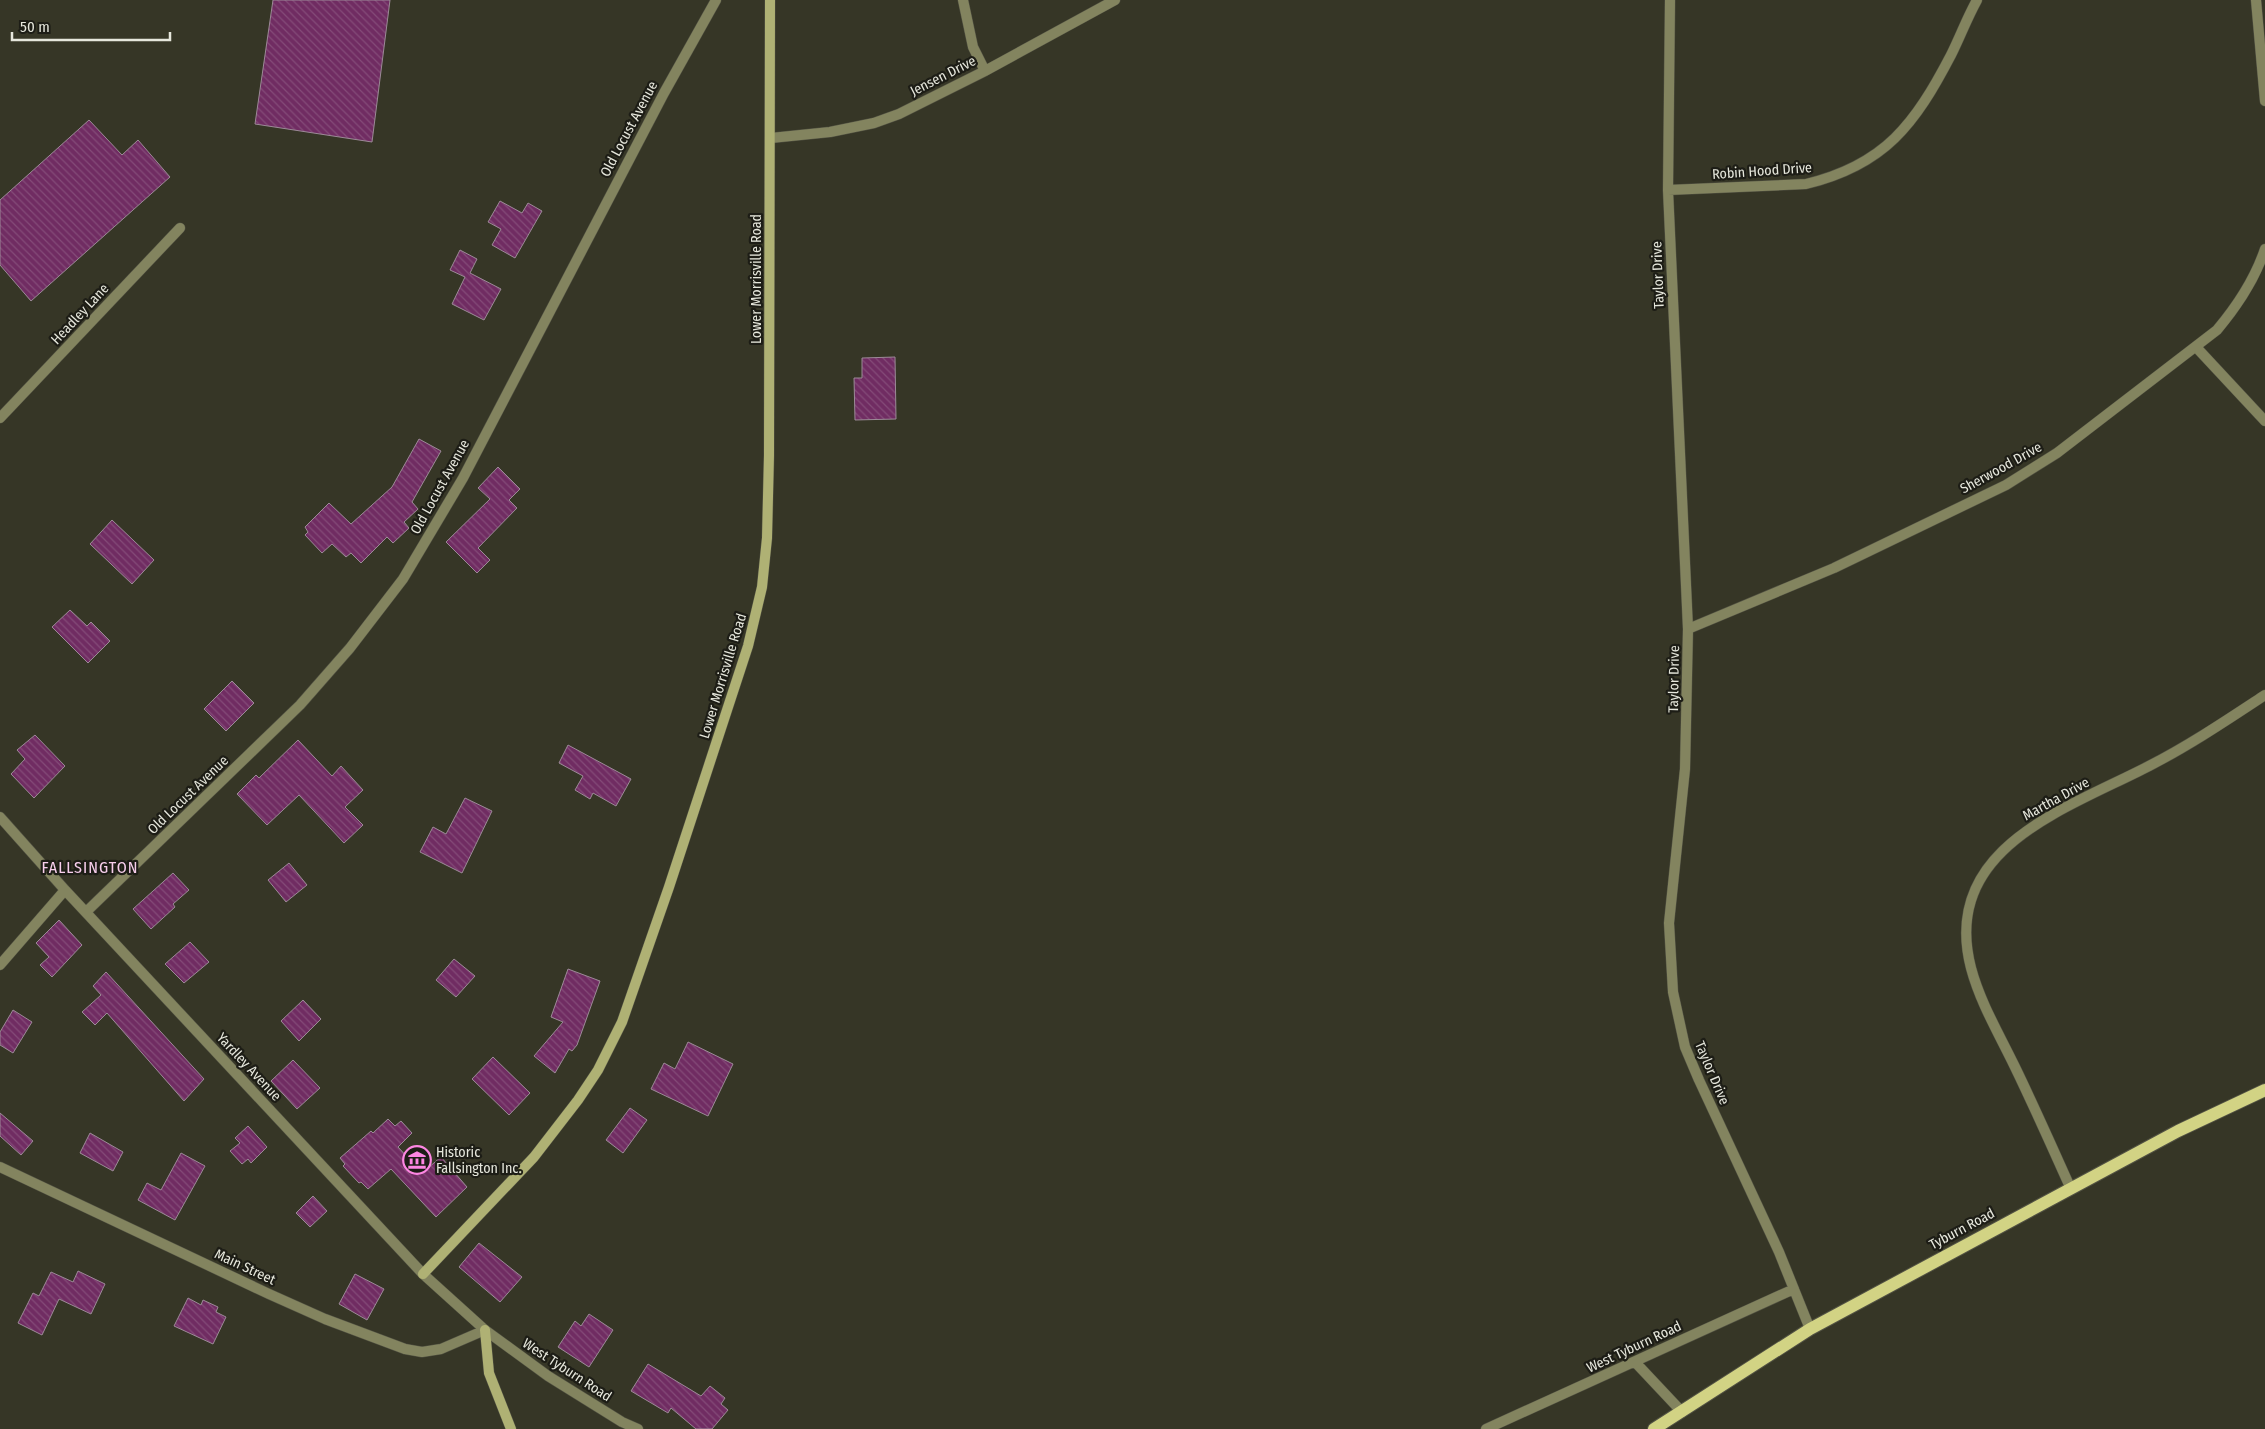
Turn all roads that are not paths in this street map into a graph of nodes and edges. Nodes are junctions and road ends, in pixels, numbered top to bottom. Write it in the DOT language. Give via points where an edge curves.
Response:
graph roads {
  1 [pos="716,0"];
  2 [pos="770,0"];
  3 [pos="963,0"];
  4 [pos="1115,0"];
  5 [pos="1670,0"];
  6 [pos="1977,0"];
  7 [pos="2256,0"];
  8 [pos="985,71"];
  9 [pos="2265,101"];
  10 [pos="771,138"];
  11 [pos="1668,190"];
  12 [pos="180,228"];
  13 [pos="2265,249"];
  14 [pos="2196,347"];
  15 [pos="0,418"];
  16 [pos="2265,421"];
  17 [pos="1688,629"];
  18 [pos="2265,695"];
  19 [pos="0,816"];
  20 [pos="65,890"];
  21 [pos="86,912"];
  22 [pos="0,965"];
  23 [pos="2265,1090"];
  24 [pos="0,1167"];
  25 [pos="2071,1189"];
  26 [pos="423,1274"];
  27 [pos="1794,1289"];
  28 [pos="1810,1329"];
  29 [pos="485,1330"];
  30 [pos="1635,1362"];
  31 [pos="1682,1412"];
  32 [pos="511,1429"];
  33 [pos="638,1429"];
  34 [pos="1486,1429"];
  35 [pos="1654,1429"];
  36 [pos="1662,1429"];
  1 -- 21 [label="street, Old Locust Avenue" via="659,101 462,478 403,579 350,648 300,705"];
  2 -- 10 [label="street, Lower Morrisville Road"];
  3 -- 8 [label="street" via="973,47"];
  4 -- 8 [label="street, Jensen Drive"];
  5 -- 11 [label="street, Taylor Drive"];
  6 -- 11 [label="street, Robin Hood Drive" via="1952,54 1920,109 1894,139 1869,159 1826,179 1806,184"];
  7 -- 9 [label="street"];
  8 -- 10 [label="street, Jensen Drive" via="874,123 830,132"];
  10 -- 26 [label="street, Lower Morrisville Road" via="767,538 762,587 737,682 622,1022 598,1070 534,1157"];
  11 -- 17 [label="street, Taylor Drive"];
  12 -- 15 [label="street, Headley Lane"];
  13 -- 14 [label="street, Sherwood Drive" via="2237,306 2217,330"];
  14 -- 16 [label="street"];
  14 -- 17 [label="street, Sherwood Drive" via="2057,453 2006,485 1834,568"];
  17 -- 27 [label="street, Taylor Drive" via="1685,769 1669,923 1673,992 1685,1047"];
  18 -- 25 [label="street, Martha Drive" via="2166,757 2043,819 2010,843 1990,864 1974,890 1966,922 1972,970 1984,1003"];
  19 -- 20 [label="street, Yardley Avenue"];
  20 -- 21 [label="street, Yardley Avenue"];
  20 -- 22 [label="street"];
  21 -- 26 [label="street, Yardley Avenue"];
  23 -- 25 [label="main road, Tyburn Road"];
  24 -- 29 [label="street, Main Street" via="269,1294 405,1350 441,1349"];
  25 -- 28 [label="main road, Tyburn Road"];
  26 -- 29 [label="street, Yardley Avenue"];
  27 -- 28 [label="street, Taylor Drive"];
  27 -- 30 [label="street, West Tyburn Road"];
  28 -- 31 [label="main road, Tyburn Road"];
  29 -- 32 [label="street" via="489,1374"];
  29 -- 33 [label="street, West Tyburn Road" via="548,1376"];
  30 -- 31 [label="street"];
  30 -- 34 [label="street, West Tyburn Road"];
  31 -- 35 [label="main road, Tyburn Road"];
  31 -- 36 [label="main road, Tyburn Road"];
}
